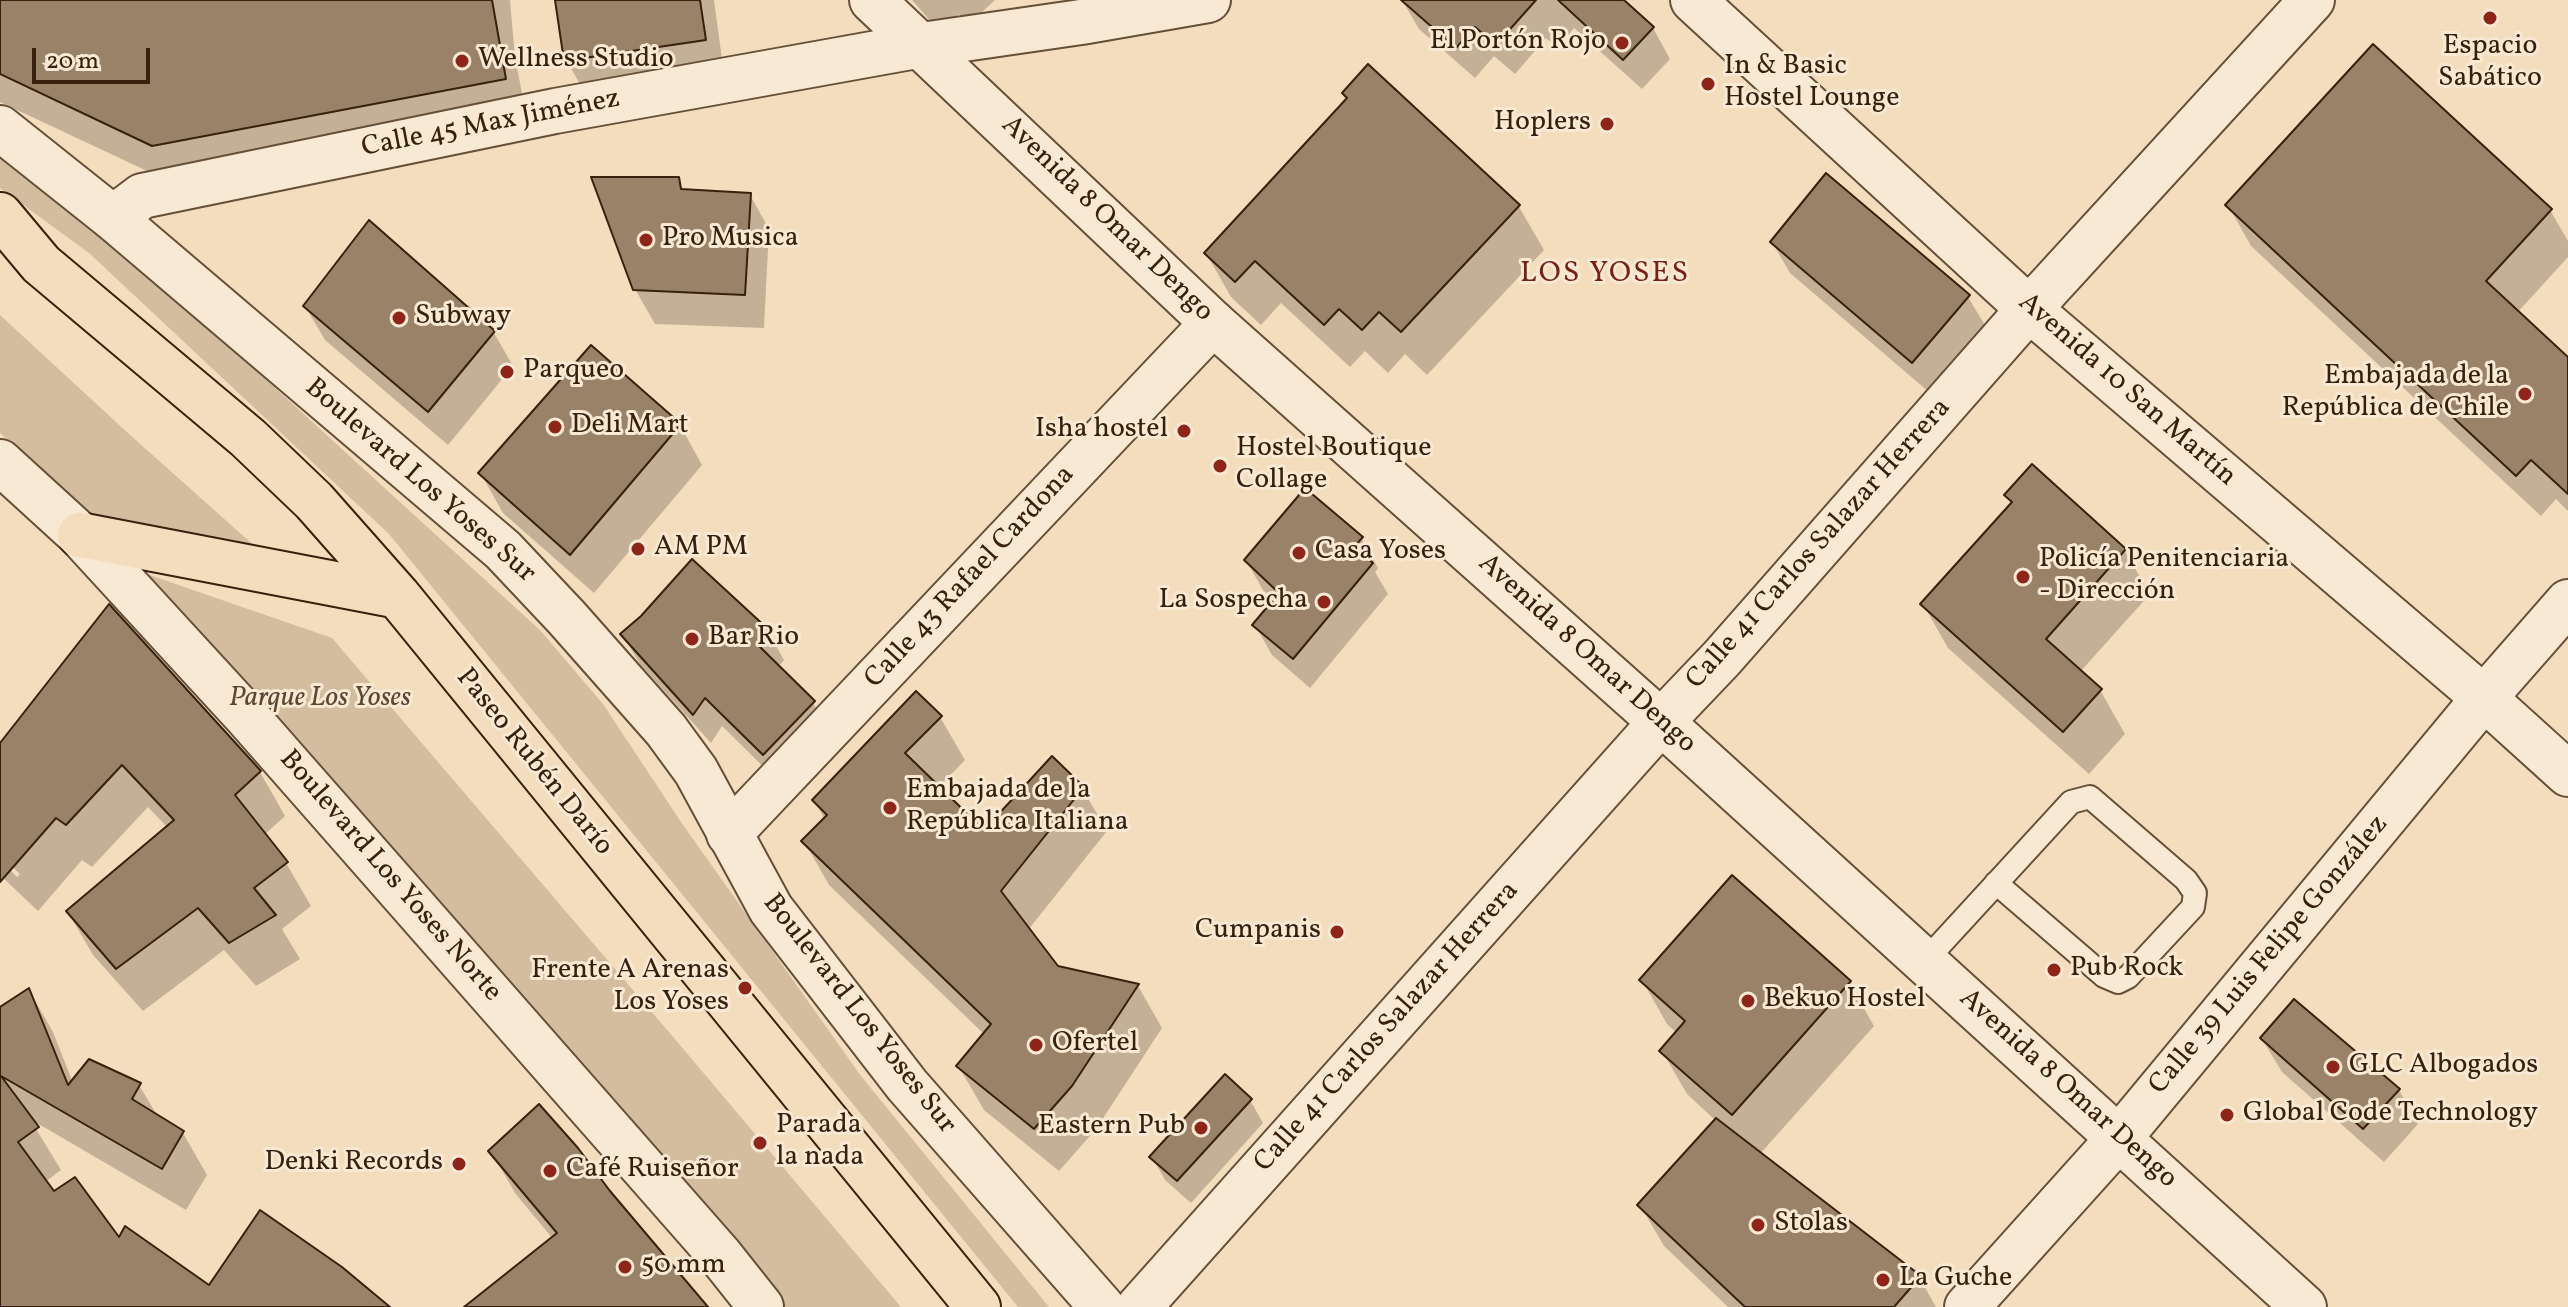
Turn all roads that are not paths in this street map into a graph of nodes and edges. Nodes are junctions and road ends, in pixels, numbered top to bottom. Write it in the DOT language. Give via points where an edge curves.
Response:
graph roads {
  1 [pos="872,0"];
  2 [pos="1208,0"];
  3 [pos="1693,0"];
  4 [pos="2312,0"];
  5 [pos="922,45"];
  6 [pos="0,128"];
  7 [pos="0,215"];
  8 [pos="113,218"];
  9 [pos="0,247"];
  10 [pos="41,264"];
  11 [pos="2029,309"];
  12 [pos="1213,323"];
  13 [pos="0,462"];
  14 [pos="80,535"];
  15 [pos="398,596"];
  16 [pos="2568,602"];
  17 [pos="2484,698"];
  18 [pos="1661,722"];
  19 [pos="2568,774"];
  20 [pos="729,834"];
  21 [pos="1996,883"];
  22 [pos="1925,961"];
  23 [pos="2120,1137"];
  24 [pos="761,1307"];
  25 [pos="978,1307"];
  26 [pos="1102,1307"];
  27 [pos="1139,1307"];
  28 [pos="1967,1307"];
  29 [pos="2304,1307"];
  1 -- 5 [label="street, Avenida 8 Omar Dengo"];
  2 -- 5 [label="street, Calle 45 Max Jiménez"];
  3 -- 11 [label="street, Avenida 10 San Martín"];
  4 -- 11 [label="street, Calle 41 Carlos Salazar Herrera"];
  5 -- 8 [label="street, Calle 45 Max Jiménez" via="244,174 142,196"];
  5 -- 12 [label="street, Avenida 8 Omar Dengo"];
  6 -- 8 [label="street, Boulevard Los Yoses Sur"];
  7 -- 10 [label="highway, Paseo Rubén Darío"];
  8 -- 20 [label="street, Boulevard Los Yoses Sur" via="503,550 666,730 696,771"];
  9 -- 10 [label="highway, Paseo Rubén Darío"];
  10 -- 15 [label="highway, Paseo Rubén Darío" via="248,438 314,501"];
  11 -- 17 [label="street, Avenida 10 San Martín"];
  11 -- 18 [label="street, Calle 41 Carlos Salazar Herrera"];
  12 -- 18 [label="street, Avenida 8 Omar Dengo"];
  12 -- 20 [label="street, Calle 43 Rafael Cardona"];
  13 -- 14 [label="street, Boulevard Los Yoses Norte"];
  14 -- 15 [label="highway"];
  14 -- 24 [label="street, Boulevard Los Yoses Norte" via="419,911"];
  15 -- 25 [label="highway, Paseo Rubén Darío"];
  16 -- 17 [label="street, Calle 39 Luis Felipe González"];
  17 -- 19 [label="street, Avenida 10 San Martín"];
  17 -- 23 [label="street, Calle 39 Luis Felipe González"];
  18 -- 22 [label="street, Avenida 8 Omar Dengo"];
  18 -- 27 [label="street, Calle 41 Carlos Salazar Herrera"];
  20 -- 26 [label="street, Boulevard Los Yoses Sur" via="771,909 907,1085"];
  21 -- 21 [label="lane" via="2071,802 2090,797 2195,893 2193,907 2118,982 2104,976"];
  21 -- 22 [label="lane"];
  22 -- 23 [label="street, Avenida 8 Omar Dengo"];
  23 -- 28 [label="street, Calle 39 Luis Felipe González"];
  23 -- 29 [label="street, Avenida 8 Omar Dengo"];
}
